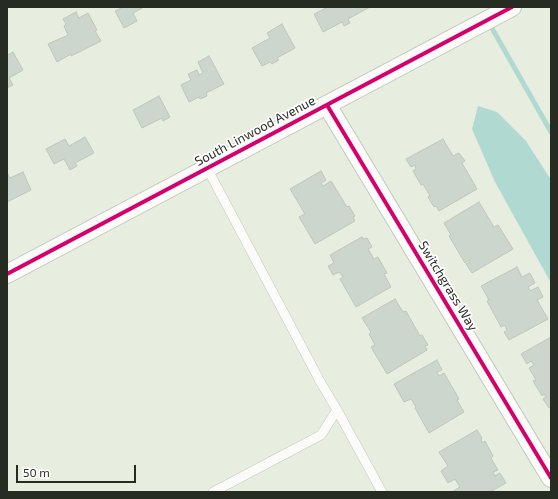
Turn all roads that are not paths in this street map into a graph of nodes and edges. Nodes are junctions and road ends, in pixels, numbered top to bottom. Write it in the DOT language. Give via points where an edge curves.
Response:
graph roads {
  1 [pos="512,7"];
  2 [pos="327,105"];
  3 [pos="207,168"];
  4 [pos="7,274"];
  5 [pos="337,410"];
  6 [pos="546,456"];
  7 [pos="551,478"];
  8 [pos="213,492"];
  9 [pos="382,492"];
  1 -- 2 [label="street, South Linwood Avenue"];
  2 -- 3 [label="street, South Linwood Avenue"];
  2 -- 6 [label="street, Switchgrass Way"];
  3 -- 4 [label="street, South Linwood Avenue"];
  3 -- 5 [label="lane"];
  5 -- 8 [label="lane" via="321,435"];
  5 -- 9 [label="lane"];
  6 -- 7 [label="street, Switchgrass Way"];
}
